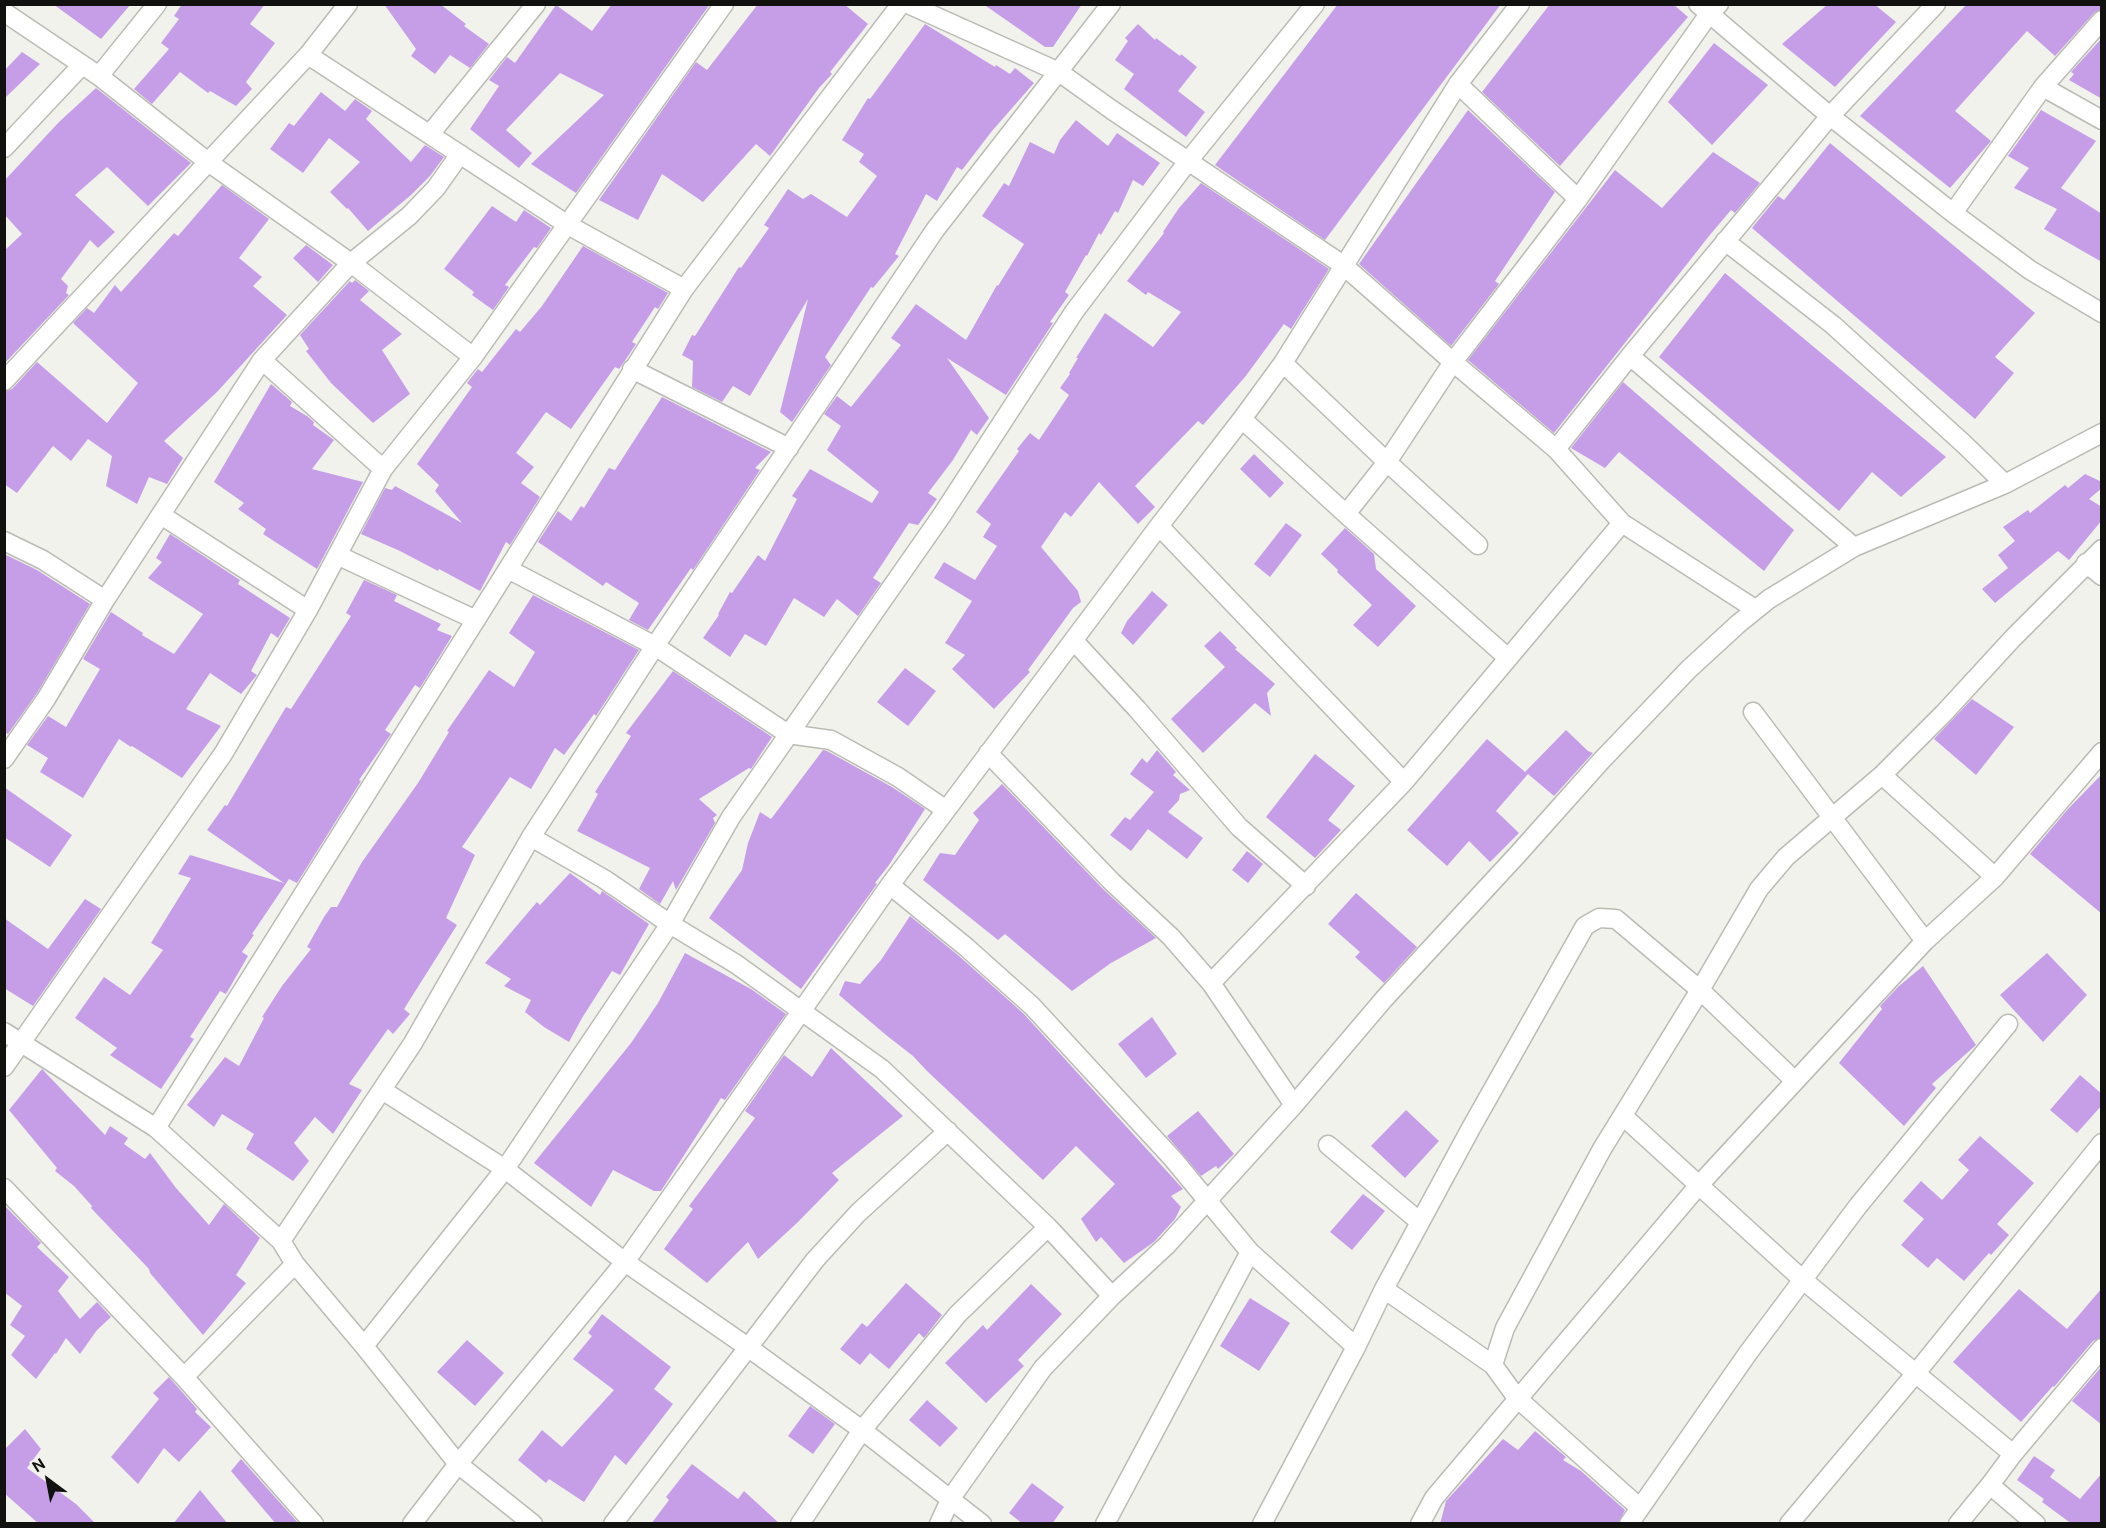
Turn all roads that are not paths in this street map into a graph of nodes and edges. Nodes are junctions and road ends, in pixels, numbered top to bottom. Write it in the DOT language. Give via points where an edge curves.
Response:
graph roads {
  1 [pos="158,4"];
  2 [pos="348,4"];
  3 [pos="536,4"];
  4 [pos="724,4"];
  5 [pos="901,4"];
  6 [pos="908,4"];
  7 [pos="1111,4"];
  8 [pos="1315,4"];
  9 [pos="1520,4"];
  10 [pos="1936,4"];
  11 [pos="1709,8"];
  12 [pos="4,12"];
  13 [pos="2102,20"];
  14 [pos="308,55"];
  15 [pos="82,65"];
  16 [pos="1059,72"];
  17 [pos="99,76"];
  18 [pos="1458,84"];
  19 [pos="2043,87"];
  20 [pos="1830,116"];
  21 [pos="2102,120"];
  22 [pos="430,134"];
  23 [pos="4,148"];
  24 [pos="460,154"];
  25 [pos="1189,160"];
  26 [pos="208,162"];
  27 [pos="1578,199"];
  28 [pos="1953,213"];
  29 [pos="568,225"];
  30 [pos="1725,241"];
  31 [pos="351,263"];
  32 [pos="1343,265"];
  33 [pos="684,289"];
  34 [pos="2102,313"];
  35 [pos="1630,356"];
  36 [pos="473,357"];
  37 [pos="262,360"];
  38 [pos="1453,362"];
  39 [pos="1283,363"];
  40 [pos="632,369"];
  41 [pos="4,381"];
  42 [pos="1242,419"];
  43 [pos="2102,434"];
  44 [pos="789,448"];
  45 [pos="1556,449"];
  46 [pos="1387,462"];
  47 [pos="383,469"];
  48 [pos="2005,484"];
  49 [pos="1346,514"];
  50 [pos="160,515"];
  51 [pos="1622,523"];
  52 [pos="1159,526"];
  53 [pos="4,541"];
  54 [pos="1478,545"];
  55 [pos="1854,547"];
  56 [pos="2102,549"];
  57 [pos="337,555"];
  58 [pos="2086,563"];
  59 [pos="508,568"];
  60 [pos="2102,576"];
  61 [pos="105,600"];
  62 [pos="1755,609"];
  63 [pos="308,610"];
  64 [pos="476,620"];
  65 [pos="1074,641"];
  66 [pos="655,646"];
  67 [pos="1508,658"];
  68 [pos="1753,712"];
  69 [pos="788,734"];
  70 [pos="2102,752"];
  71 [pos="988,753"];
  72 [pos="4,759"];
  73 [pos="1882,776"];
  74 [pos="1404,782"];
  75 [pos="946,810"];
  76 [pos="1832,818"];
  77 [pos="531,837"];
  78 [pos="1995,877"];
  79 [pos="890,885"];
  80 [pos="1306,886"];
  81 [pos="670,924"];
  82 [pos="1925,941"];
  83 [pos="1211,983"];
  84 [pos="1700,990"];
  85 [pos="800,1011"];
  86 [pos="2008,1024"];
  87 [pos="4,1032"];
  88 [pos="22,1043"];
  89 [pos="4,1067"];
  90 [pos="1795,1081"];
  91 [pos="382,1090"];
  92 [pos="1294,1105"];
  93 [pos="1623,1116"];
  94 [pos="156,1128"];
  95 [pos="948,1131"];
  96 [pos="2102,1143"];
  97 [pos="1328,1145"];
  98 [pos="505,1169"];
  99 [pos="1699,1185"];
  100 [pos="4,1188"];
  101 [pos="1207,1200"];
  102 [pos="1420,1222"];
  103 [pos="1048,1227"];
  104 [pos="280,1241"];
  105 [pos="1250,1252"];
  106 [pos="625,1262"];
  107 [pos="295,1264"];
  108 [pos="1803,1280"];
  109 [pos="1384,1289"];
  110 [pos="1112,1296"];
  111 [pos="364,1346"];
  112 [pos="1356,1347"];
  113 [pos="749,1348"];
  114 [pos="2102,1348"];
  115 [pos="1493,1365"];
  116 [pos="1916,1373"];
  117 [pos="184,1377"];
  118 [pos="1517,1398"];
  119 [pos="862,1430"];
  120 [pos="2013,1454"];
  121 [pos="458,1464"];
  122 [pos="1990,1485"];
  123 [pos="951,1498"];
  124 [pos="1640,1508"];
  125 [pos="314,1524"];
  126 [pos="412,1524"];
  127 [pos="533,1524"];
  128 [pos="613,1524"];
  129 [pos="800,1524"];
  130 [pos="939,1524"];
  131 [pos="982,1524"];
  132 [pos="1105,1524"];
  133 [pos="1262,1524"];
  134 [pos="1420,1524"];
  135 [pos="1629,1524"];
  136 [pos="1788,1524"];
  137 [pos="1958,1524"];
  138 [pos="2036,1524"];
  1 -- 17 [label="street"];
  2 -- 14 [label="street"];
  3 -- 22 [label="street"];
  4 -- 29 [label="street"];
  5 -- 33 [label="street"];
  6 -- 16 [label="street"];
  7 -- 16 [label="street"];
  8 -- 25 [label="street"];
  9 -- 18 [label="street"];
  10 -- 20 [label="street"];
  11 -- 20 [label="street"];
  11 -- 27 [label="street"];
  12 -- 15 [label="street"];
  13 -- 19 [label="street"];
  14 -- 22 [label="street"];
  14 -- 26 [label="street"];
  15 -- 17 [label="street"];
  15 -- 23 [label="street"];
  16 -- 25 [label="street"];
  16 -- 44 [label="street" via="935,230"];
  17 -- 26 [label="street"];
  18 -- 27 [label="street"];
  18 -- 32 [label="street"];
  19 -- 21 [label="street"];
  19 -- 28 [label="street"];
  20 -- 28 [label="street"];
  20 -- 30 [label="street"];
  22 -- 24 [label="street"];
  24 -- 29 [label="street"];
  24 -- 31 [label="street" via="436,188 409,216"];
  25 -- 32 [label="street"];
  25 -- 69 [label="street" via="1074,312 942,515"];
  26 -- 31 [label="street"];
  26 -- 41 [label="street"];
  27 -- 38 [label="street"];
  28 -- 34 [label="street" via="2030,270"];
  29 -- 33 [label="street"];
  29 -- 36 [label="street"];
  30 -- 35 [label="street"];
  30 -- 48 [label="street" via="1833,325"];
  31 -- 36 [label="street"];
  31 -- 37 [label="street"];
  32 -- 38 [label="street"];
  32 -- 39 [label="street"];
  33 -- 40 [label="street"];
  35 -- 45 [label="street"];
  35 -- 55 [label="street"];
  36 -- 47 [label="street"];
  37 -- 47 [label="street"];
  37 -- 50 [label="street"];
  38 -- 45 [label="street"];
  38 -- 46 [label="street"];
  39 -- 42 [label="street"];
  39 -- 46 [label="street"];
  40 -- 44 [label="street"];
  40 -- 59 [label="street"];
  42 -- 49 [label="street"];
  42 -- 52 [label="street"];
  43 -- 48 [label="street"];
  44 -- 66 [label="street"];
  45 -- 51 [label="street"];
  46 -- 49 [label="street"];
  46 -- 54 [label="street"];
  47 -- 57 [label="street"];
  48 -- 55 [label="street"];
  49 -- 67 [label="street"];
  50 -- 61 [label="street"];
  50 -- 63 [label="street"];
  51 -- 62 [label="street"];
  51 -- 67 [label="street"];
  52 -- 65 [label="street"];
  52 -- 74 [label="street"];
  53 -- 61 [label="street" via="43,560"];
  55 -- 62 [label="street"];
  56 -- 58 [label="street"];
  57 -- 63 [label="street"];
  57 -- 64 [label="street"];
  58 -- 60 [label="street"];
  58 -- 73 [label="street"];
  59 -- 64 [label="street"];
  59 -- 66 [label="street"];
  61 -- 72 [label="street" via="46,699"];
  62 -- 92 [label="street" via="1689,669 1601,760 1384,999"];
  63 -- 88 [label="street" via="223,754"];
  64 -- 94 [label="street"];
  65 -- 71 [label="street"];
  65 -- 80 [label="street" via="1239,827"];
  66 -- 69 [label="street"];
  66 -- 77 [label="street"];
  67 -- 74 [label="street"];
  68 -- 76 [label="street"];
  69 -- 75 [label="street" via="831,740 898,777"];
  69 -- 81 [label="street" via="731,817"];
  70 -- 78 [label="street"];
  71 -- 75 [label="street"];
  71 -- 83 [label="street" via="1112,882 1171,937"];
  73 -- 76 [label="street"];
  73 -- 78 [label="street"];
  74 -- 80 [label="street"];
  75 -- 79 [label="street"];
  76 -- 82 [label="street"];
  76 -- 84 [label="street" via="1786,857 1759,889"];
  77 -- 81 [label="street" via="604,879"];
  77 -- 91 [label="street"];
  78 -- 82 [label="street"];
  79 -- 85 [label="street"];
  79 -- 101 [label="street" via="1032,1006"];
  80 -- 83 [label="street"];
  81 -- 85 [label="street" via="736,964"];
  81 -- 98 [label="street"];
  82 -- 90 [label="street"];
  83 -- 92 [label="street"];
  84 -- 90 [label="street"];
  84 -- 93 [label="street"];
  84 -- 102 [label="street" via="1616,919 1599,918 1585,926"];
  85 -- 95 [label="street" via="882,1069"];
  85 -- 106 [label="street"];
  86 -- 108 [label="street" via="1858,1206"];
  87 -- 88 [label="street"];
  88 -- 89 [label="street"];
  88 -- 94 [label="street"];
  90 -- 99 [label="street"];
  91 -- 98 [label="street"];
  91 -- 104 [label="street"];
  92 -- 101 [label="street"];
  93 -- 99 [label="street"];
  93 -- 115 [label="street" via="1505,1328"];
  94 -- 104 [label="street"];
  95 -- 103 [label="street"];
  95 -- 113 [label="street" via="858,1213 822,1252"];
  96 -- 116 [label="street"];
  97 -- 102 [label="street"];
  98 -- 106 [label="street"];
  98 -- 111 [label="street"];
  99 -- 108 [label="street"];
  99 -- 118 [label="street"];
  100 -- 117 [label="street"];
  101 -- 105 [label="street"];
  101 -- 110 [label="street" via="1167,1245"];
  102 -- 109 [label="street"];
  103 -- 110 [label="street"];
  103 -- 119 [label="street" via="958,1314"];
  104 -- 107 [label="street"];
  105 -- 112 [label="street"];
  105 -- 132 [label="street"];
  106 -- 113 [label="street"];
  106 -- 121 [label="street"];
  107 -- 111 [label="street"];
  107 -- 117 [label="street"];
  108 -- 116 [label="street"];
  108 -- 124 [label="street"];
  109 -- 112 [label="street"];
  109 -- 115 [label="street"];
  110 -- 123 [label="street" via="1043,1368"];
  111 -- 121 [label="street"];
  112 -- 133 [label="street"];
  113 -- 119 [label="street"];
  113 -- 128 [label="street"];
  114 -- 120 [label="street"];
  115 -- 118 [label="street"];
  116 -- 120 [label="street"];
  116 -- 136 [label="street"];
  117 -- 125 [label="street"];
  118 -- 124 [label="street"];
  118 -- 134 [label="street" via="1434,1498"];
  119 -- 123 [label="street"];
  119 -- 129 [label="street"];
  120 -- 122 [label="street"];
  121 -- 126 [label="street"];
  121 -- 127 [label="street"];
  122 -- 137 [label="street"];
  122 -- 138 [label="street"];
  123 -- 130 [label="street"];
  123 -- 131 [label="street"];
  124 -- 135 [label="street"];
}
